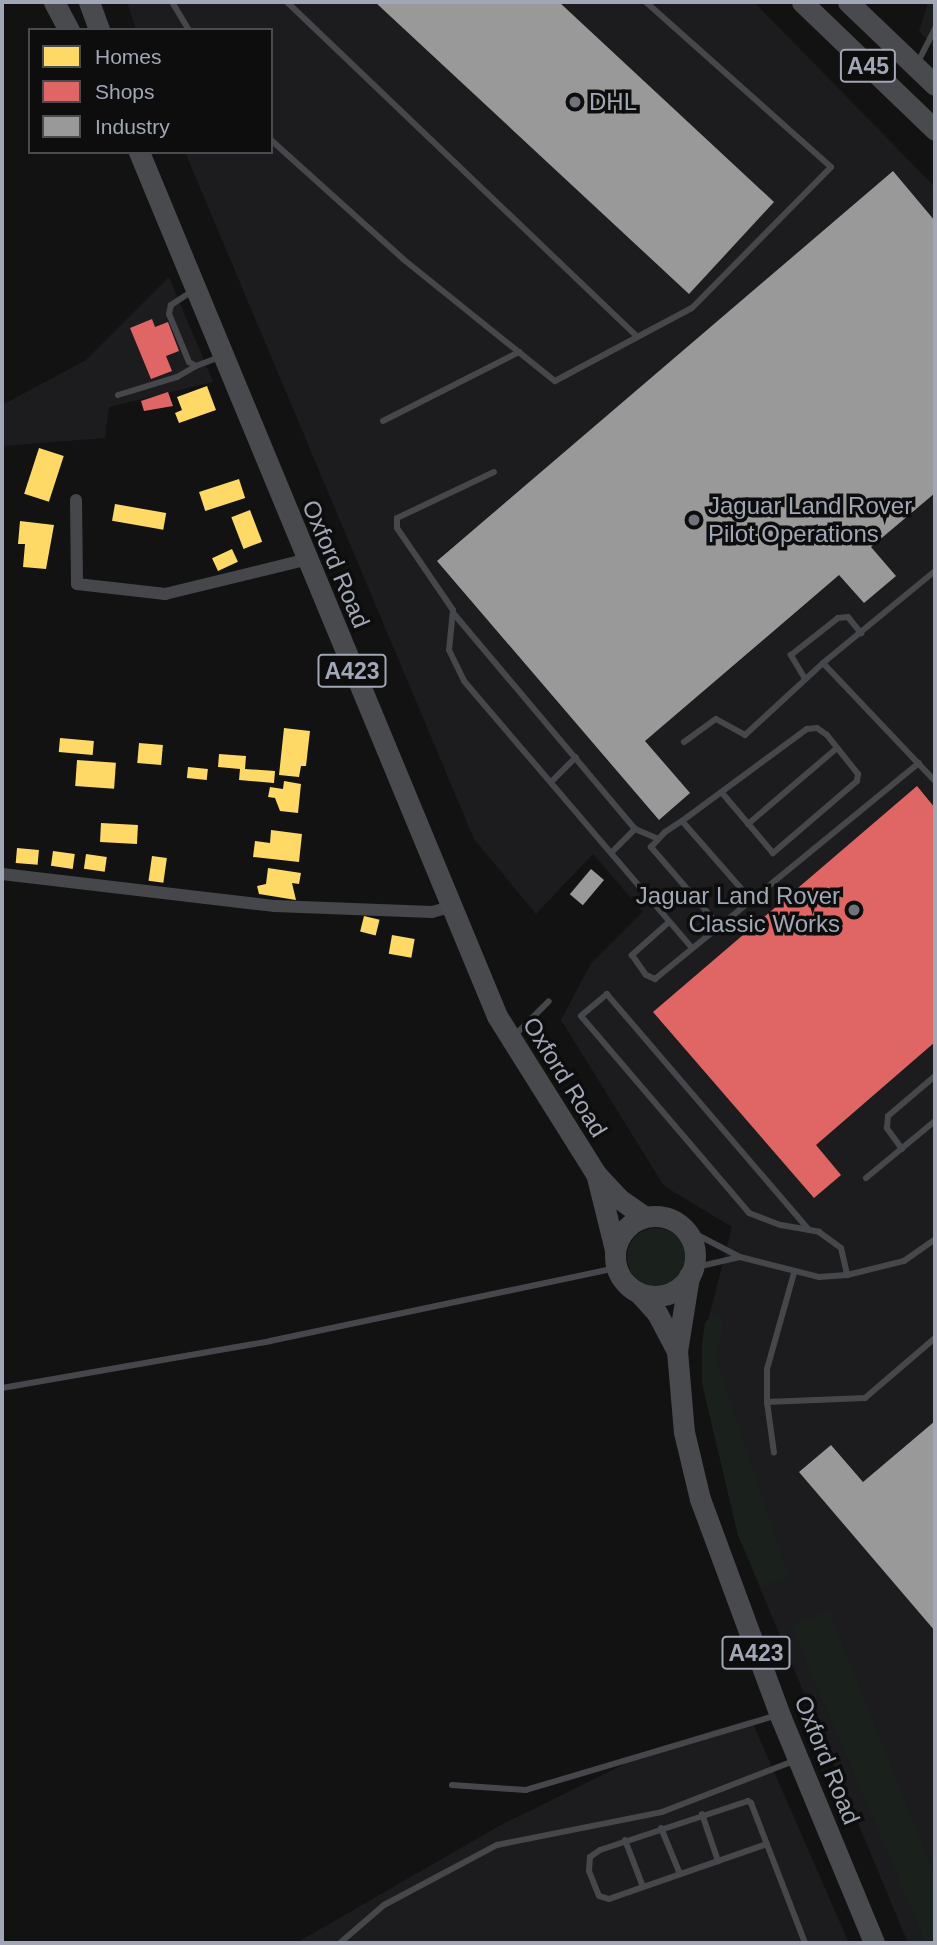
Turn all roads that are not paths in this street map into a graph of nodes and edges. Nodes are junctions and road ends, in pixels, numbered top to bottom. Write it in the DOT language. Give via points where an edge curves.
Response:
graph roads {
  1 [pos="54,2"];
  2 [pos="89,2"];
  3 [pos="172,2"];
  4 [pos="287,2"];
  5 [pos="646,2"];
  6 [pos="802,2"];
  7 [pos="848,2"];
  8 [pos="68,28"];
  9 [pos="98,28"];
  10 [pos="188,28"];
  11 [pos="935,28"];
  12 [pos="915,66"];
  13 [pos="935,85"];
  14 [pos="935,130"];
  15 [pos="273,142"];
  16 [pos="140,154"];
  17 [pos="196,289"];
  18 [pos="636,336"];
  19 [pos="519,352"];
  20 [pos="223,356"];
  21 [pos="196,366"];
  22 [pos="118,396"];
  23 [pos="383,421"];
  24 [pos="494,472"];
  25 [pos="76,500"];
  26 [pos="305,560"];
  27 [pos="935,571"];
  28 [pos="453,610"];
  29 [pos="861,633"];
  30 [pos="823,663"];
  31 [pos="804,677"];
  32 [pos="684,741"];
  33 [pos="837,748"];
  34 [pos="576,757"];
  35 [pos="919,763"];
  36 [pos="935,781"];
  37 [pos="551,782"];
  38 [pos="723,794"];
  39 [pos="682,821"];
  40 [pos="748,824"];
  41 [pos="635,829"];
  42 [pos="658,839"];
  43 [pos="612,852"];
  44 [pos="2,874"];
  45 [pos="752,901"];
  46 [pos="451,907"];
  47 [pos="669,922"];
  48 [pos="720,927"];
  49 [pos="691,947"];
  50 [pos="549,1001"];
  51 [pos="510,1040"];
  52 [pos="935,1076"];
  53 [pos="935,1121"];
  54 [pos="902,1149"];
  55 [pos="596,1174"];
  56 [pos="866,1178"];
  57 [pos="645,1217"];
  58 [pos="682,1227"];
  59 [pos="809,1230"];
  60 [pos="935,1240"];
  61 [pos="740,1257"];
  62 [pos="616,1259"];
  63 [pos="691,1272"];
  64 [pos="794,1273"];
  65 [pos="847,1275"];
  66 [pos="638,1292"];
  67 [pos="935,1338"];
  68 [pos="677,1351"];
  69 [pos="2,1388"];
  70 [pos="767,1402"];
  71 [pos="774,1452"];
  72 [pos="779,1714"];
  73 [pos="798,1759"];
  74 [pos="453,1785"];
  75 [pos="698,1798"];
  76 [pos="702,1814"];
  77 [pos="661,1828"];
  78 [pos="625,1840"];
  79 [pos="766,1844"];
  80 [pos="718,1861"];
  81 [pos="680,1874"];
  82 [pos="643,1887"];
  83 [pos="340,1943"];
  84 [pos="805,1943"];
  85 [pos="874,1943"];
  1 -- 8 [label="highway"];
  2 -- 9 [label="highway"];
  3 -- 10 [label="lane"];
  4 -- 18 [label="lane"];
  5 -- 18 [label="lane" via="831,167 692,307"];
  6 -- 14 [label="highway, A45"];
  7 -- 12 [label="highway, A45"];
  11 -- 12 [label="lane"];
  12 -- 13 [label="highway, A45"];
  15 -- 19 [label="lane" via="403,259"];
  16 -- 17 [label="highway, Oxford Road / A423"];
  17 -- 20 [label="highway, Oxford Road / A423"];
  17 -- 21 [label="lane" via="171,305 169,314 189,362"];
  18 -- 19 [label="lane" via="618,351 555,381"];
  19 -- 23 [label="lane"];
  20 -- 21 [label="lane"];
  20 -- 26 [label="highway, Oxford Road / A423"];
  21 -- 22 [label="lane"];
  24 -- 28 [label="lane" via="397,517 397,528"];
  25 -- 26 [label="street" via="77,584 165,594"];
  26 -- 46 [label="highway, Oxford Road / A423"];
  27 -- 29 [label="lane"];
  28 -- 34 [label="lane"];
  28 -- 37 [label="lane" via="449,650 464,681"];
  29 -- 30 [label="lane"];
  29 -- 31 [label="lane" via="848,617 838,618 791,655"];
  30 -- 31 [label="lane"];
  30 -- 35 [label="lane"];
  31 -- 32 [label="lane" via="745,735 716,719"];
  33 -- 38 [label="lane" via="817,729 807,729"];
  33 -- 40 [label="lane"];
  33 -- 40 [label="lane" via="858,774 857,781 773,853"];
  34 -- 37 [label="lane"];
  34 -- 41 [label="lane"];
  35 -- 36 [label="lane"];
  35 -- 45 [label="lane"];
  37 -- 43 [label="lane"];
  38 -- 39 [label="lane"];
  38 -- 40 [label="lane"];
  39 -- 42 [label="lane"];
  39 -- 45 [label="lane"];
  41 -- 42 [label="lane"];
  41 -- 43 [label="lane"];
  42 -- 48 [label="lane" via="651,847"];
  43 -- 47 [label="lane"];
  44 -- 46 [label="street" via="275,906 432,912"];
  45 -- 48 [label="lane"];
  46 -- 51 [label="highway, Oxford Road / A423"];
  47 -- 49 [label="lane"];
  47 -- 49 [label="lane" via="632,955 646,975 654,979"];
  48 -- 49 [label="lane"];
  50 -- 51 [label="lane"];
  51 -- 55 [label="highway, Oxford Road / A423"];
  52 -- 54 [label="lane" via="888,1116 887,1128"];
  53 -- 54 [label="lane"];
  54 -- 56 [label="lane"];
  55 -- 57 [label="highway, Oxford Road / A423" via="618,1198"];
  55 -- 62 [label="highway, Oxford Road / A423"];
  57 -- 58 [label="highway" via="661,1217"];
  57 -- 62 [label="highway" via="625,1229"];
  58 -- 61 [label="lane"];
  58 -- 63 [label="highway" via="692,1242"];
  59 -- 59 [label="lane" via="749,1213 581,1016 607,994"];
  59 -- 65 [label="lane" via="841,1248"];
  60 -- 65 [label="lane" via="904,1261"];
  61 -- 63 [label="lane"];
  61 -- 64 [label="lane"];
  62 -- 66 [label="highway"];
  62 -- 69 [label="lane" via="270,1341"];
  63 -- 66 [label="highway" via="670,1293"];
  63 -- 68 [label="highway, Oxford Road / A423"];
  64 -- 65 [label="lane"];
  64 -- 70 [label="lane" via="767,1369"];
  66 -- 68 [label="highway, Oxford Road / A423" via="657,1313"];
  67 -- 70 [label="lane" via="864,1398"];
  68 -- 72 [label="highway, Oxford Road / A423" via="684,1432 700,1499"];
  70 -- 71 [label="lane"];
  72 -- 73 [label="highway, Oxford Road / A423"];
  72 -- 74 [label="lane" via="526,1790"];
  73 -- 75 [label="lane"];
  73 -- 85 [label="highway, Oxford Road / A423"];
  75 -- 76 [label="lane"];
  75 -- 83 [label="lane" via="662,1812 496,1845 384,1905"];
  76 -- 77 [label="lane"];
  76 -- 79 [label="lane" via="748,1801"];
  76 -- 80 [label="lane"];
  77 -- 78 [label="lane"];
  77 -- 81 [label="lane"];
  78 -- 82 [label="lane"];
  78 -- 82 [label="lane" via="590,1857 594,1884 599,1896 610,1899"];
  79 -- 80 [label="lane"];
  79 -- 84 [label="lane"];
  80 -- 81 [label="lane"];
  81 -- 82 [label="lane"];
}
